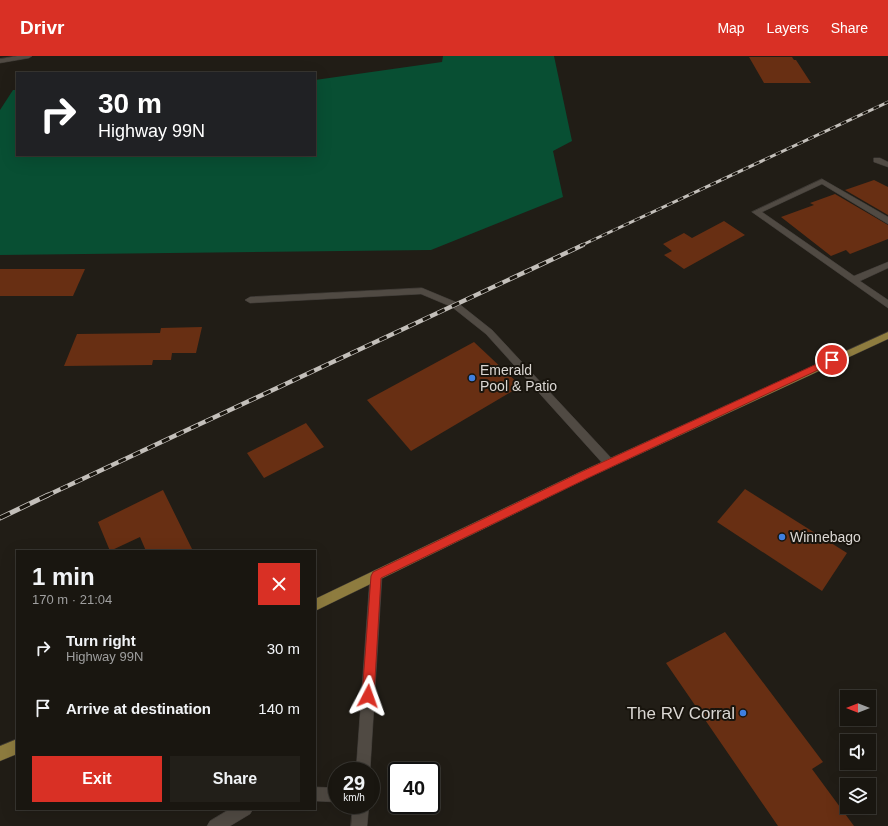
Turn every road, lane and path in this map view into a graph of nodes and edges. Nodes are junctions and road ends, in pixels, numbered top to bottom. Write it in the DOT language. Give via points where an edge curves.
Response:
graph roads {
  1 [pos="29,56"];
  2 [pos="0,61"];
  3 [pos="877,160"];
  4 [pos="888,165"];
  5 [pos="888,221"];
  6 [pos="888,266"];
  7 [pos="853,280"];
  8 [pos="250,300"];
  9 [pos="888,305"];
  10 [pos="888,334"];
  11 [pos="610,463"];
  12 [pos="376,576"];
  13 [pos="316,605"];
  14 [pos="16,746"];
  15 [pos="0,754"];
  16 [pos="364,762"];
  17 [pos="316,794"];
  18 [pos="328,795"];
  19 [pos="242,810"];
  20 [pos="360,814"];
  21 [pos="215,826"];
  22 [pos="359,826"];
  1 -- 2 [label="street"];
  3 -- 4 [label="street"];
  5 -- 7 [label="street" via="822,181 756,212"];
  6 -- 7 [label="street"];
  7 -- 9 [label="street"];
  8 -- 11 [label="street" via="422,291 455,305 488,332"];
  10 -- 11 [label="main road"];
  11 -- 12 [label="main road"];
  12 -- 13 [label="main road"];
  12 -- 16 [label="street"];
  14 -- 15 [label="main road"];
  17 -- 18 [label="street"];
  19 -- 21 [label="street"];
  20 -- 22 [label="street"];
}
